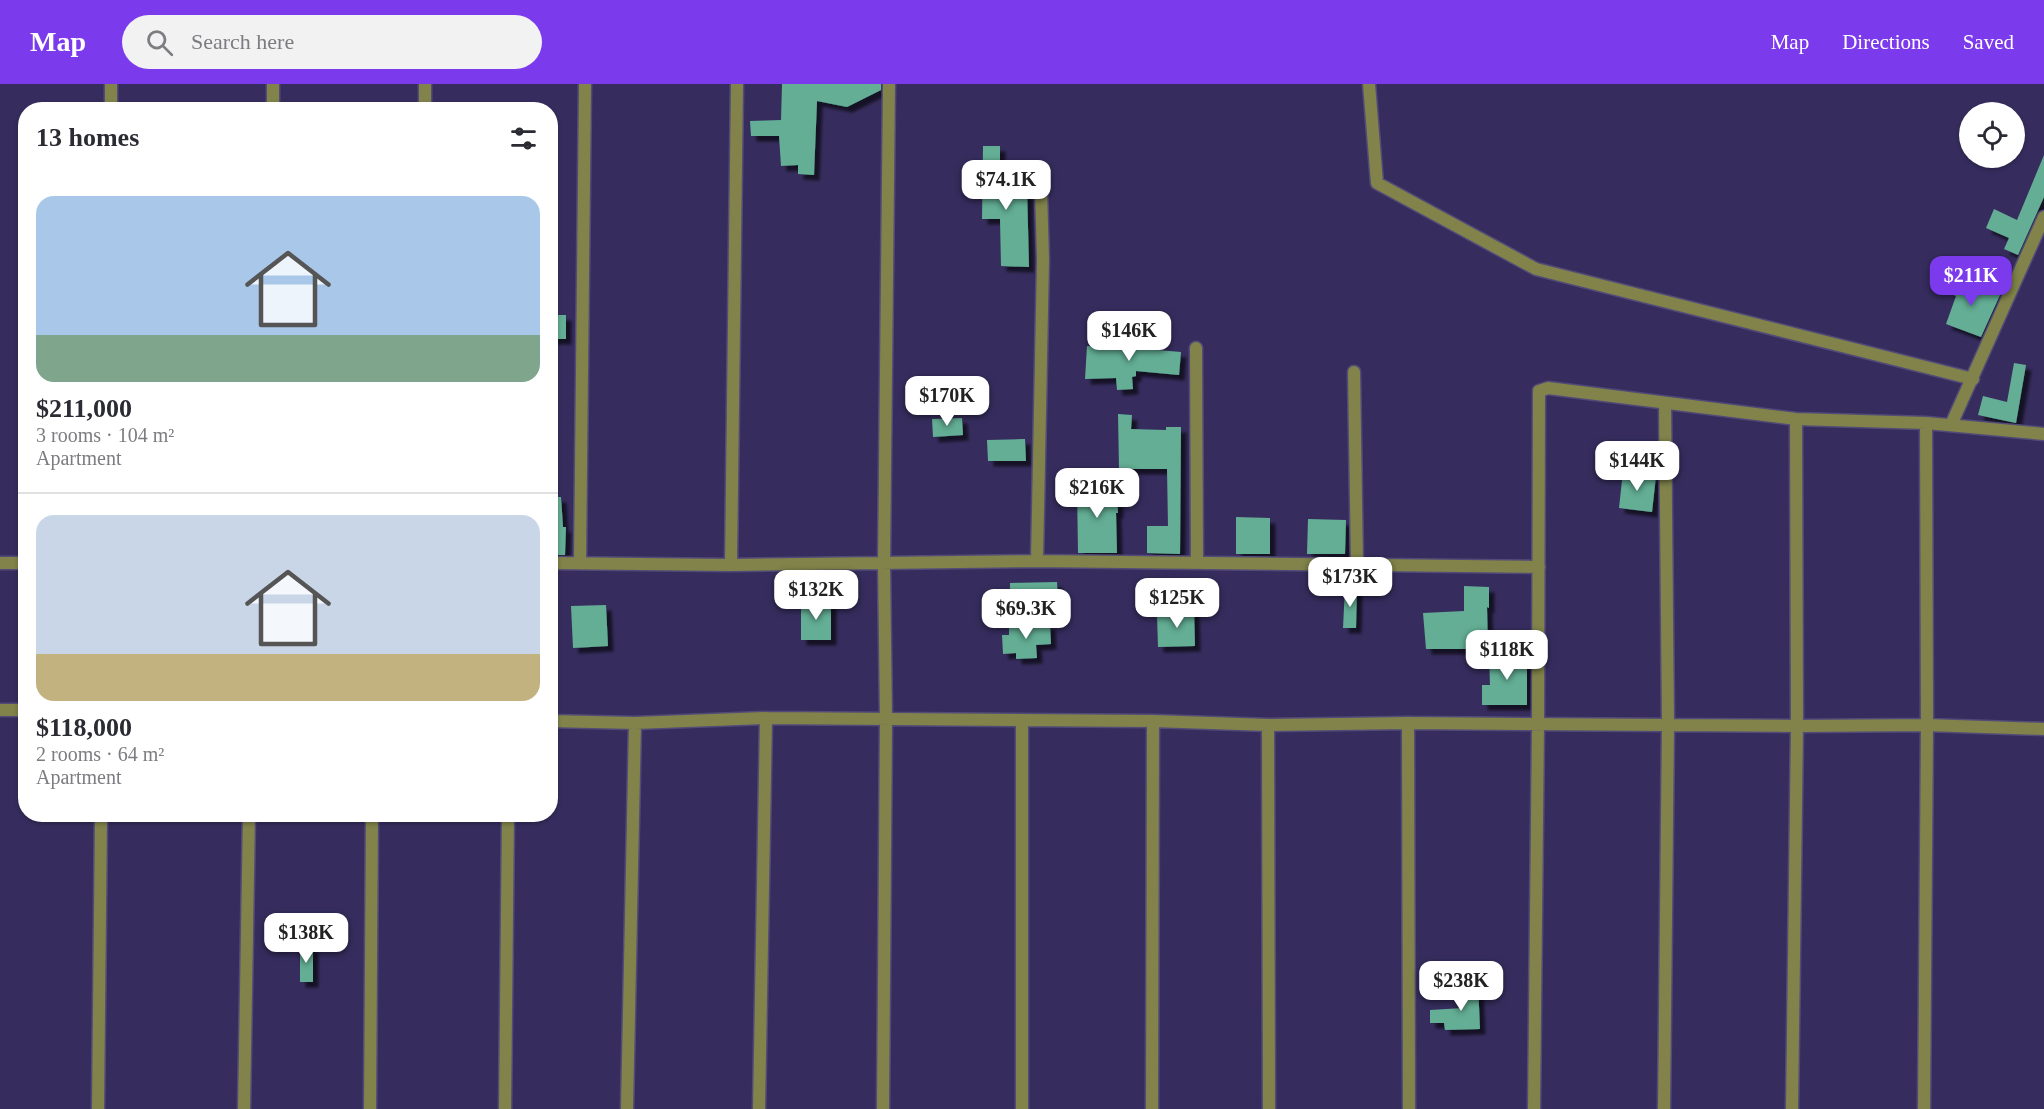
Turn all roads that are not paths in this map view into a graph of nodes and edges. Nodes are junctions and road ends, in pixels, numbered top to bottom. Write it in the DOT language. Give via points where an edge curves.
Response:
graph roads {
  1 [pos="111,84"];
  2 [pos="273,84"];
  3 [pos="424,84"];
  4 [pos="585,84"];
  5 [pos="737,84"];
  6 [pos="889,84"];
  7 [pos="1369,84"];
  8 [pos="111,102"];
  9 [pos="273,102"];
  10 [pos="424,102"];
  11 [pos="1041,190"];
  12 [pos="2044,217"];
  13 [pos="1196,348"];
  14 [pos="1354,372"];
  15 [pos="1973,379"];
  16 [pos="1665,403"];
  17 [pos="1796,419"];
  18 [pos="1926,423"];
  19 [pos="1951,425"];
  20 [pos="2044,434"];
  21 [pos="1037,561"];
  22 [pos="580,562"];
  23 [pos="0,563"];
  24 [pos="18,563"];
  25 [pos="558,563"];
  26 [pos="1197,563"];
  27 [pos="884,564"];
  28 [pos="731,565"];
  29 [pos="1357,565"];
  30 [pos="1539,567"];
  31 [pos="18,710"];
  32 [pos="0,711"];
  33 [pos="766,718"];
  34 [pos="886,719"];
  35 [pos="1022,720"];
  36 [pos="558,721"];
  37 [pos="1153,721"];
  38 [pos="635,723"];
  39 [pos="1408,723"];
  40 [pos="1268,724"];
  41 [pos="1538,724"];
  42 [pos="1668,724"];
  43 [pos="1927,724"];
  44 [pos="1797,726"];
  45 [pos="2044,729"];
  46 [pos="101,822"];
  47 [pos="249,822"];
  48 [pos="372,822"];
  49 [pos="508,822"];
  50 [pos="98,1109"];
  51 [pos="244,1109"];
  52 [pos="370,1109"];
  53 [pos="505,1109"];
  54 [pos="627,1109"];
  55 [pos="759,1109"];
  56 [pos="883,1109"];
  57 [pos="1022,1109"];
  58 [pos="1152,1109"];
  59 [pos="1269,1109"];
  60 [pos="1409,1109"];
  61 [pos="1534,1109"];
  62 [pos="1664,1109"];
  63 [pos="1792,1109"];
  64 [pos="1924,1109"];
  1 -- 8 [label="street"];
  2 -- 9 [label="street"];
  3 -- 10 [label="street"];
  4 -- 22 [label="street"];
  5 -- 28 [label="street"];
  6 -- 27 [label="street"];
  7 -- 15 [label="street" via="1377,183 1536,269"];
  11 -- 21 [label="street"];
  12 -- 15 [label="street"];
  13 -- 26 [label="street"];
  14 -- 29 [label="street"];
  15 -- 19 [label="street"];
  16 -- 17 [label="street"];
  16 -- 30 [label="street" via="1548,388 1539,391"];
  16 -- 42 [label="street"];
  17 -- 18 [label="street"];
  17 -- 44 [label="street"];
  18 -- 19 [label="street"];
  18 -- 43 [label="street"];
  19 -- 20 [label="street"];
  21 -- 26 [label="street"];
  21 -- 27 [label="street"];
  22 -- 25 [label="street"];
  22 -- 28 [label="street"];
  23 -- 24 [label="street"];
  26 -- 29 [label="street"];
  27 -- 28 [label="street"];
  27 -- 34 [label="street"];
  29 -- 30 [label="street"];
  30 -- 41 [label="street"];
  31 -- 32 [label="street"];
  33 -- 34 [label="street"];
  33 -- 38 [label="street"];
  33 -- 55 [label="street"];
  34 -- 35 [label="street"];
  34 -- 56 [label="street"];
  35 -- 37 [label="street"];
  35 -- 57 [label="street"];
  36 -- 38 [label="street"];
  37 -- 40 [label="street"];
  37 -- 58 [label="street"];
  38 -- 54 [label="street"];
  39 -- 40 [label="street"];
  39 -- 41 [label="street"];
  39 -- 60 [label="street"];
  40 -- 59 [label="street"];
  41 -- 42 [label="street"];
  41 -- 61 [label="street"];
  42 -- 44 [label="street"];
  42 -- 62 [label="street"];
  43 -- 44 [label="street"];
  43 -- 45 [label="street"];
  43 -- 64 [label="street"];
  44 -- 63 [label="street"];
  46 -- 50 [label="street"];
  47 -- 51 [label="street"];
  48 -- 52 [label="street"];
  49 -- 53 [label="street"];
}
